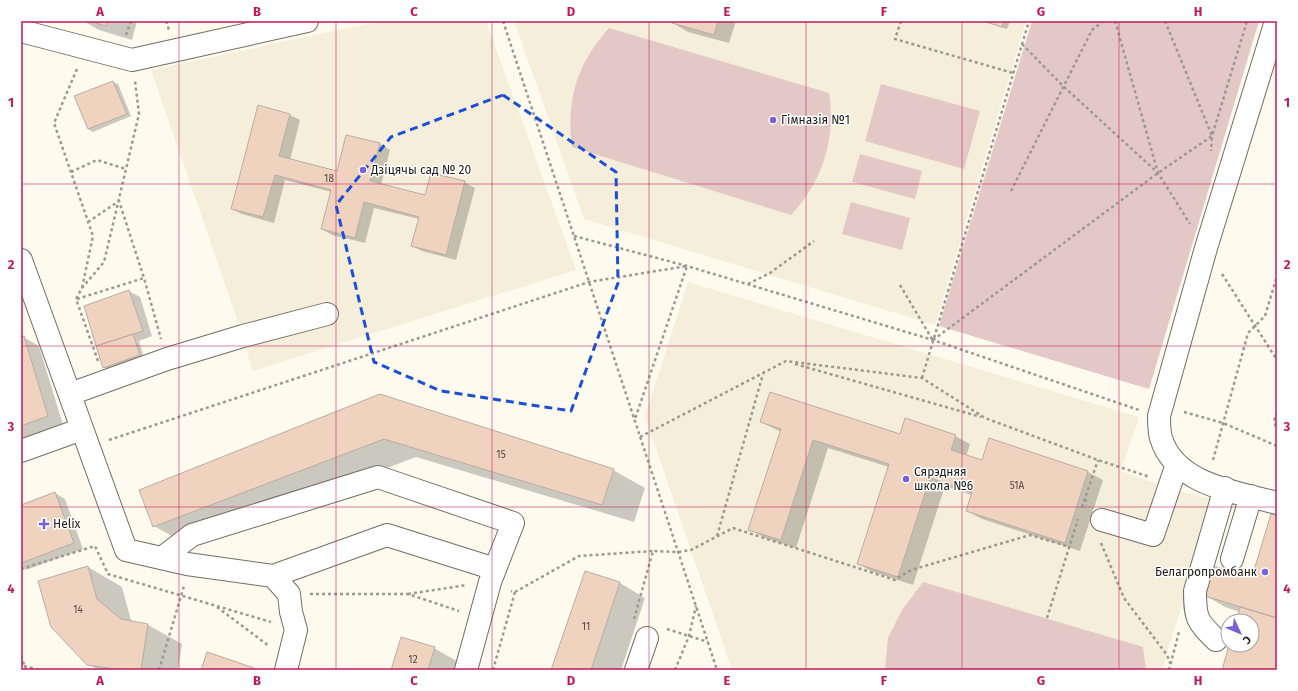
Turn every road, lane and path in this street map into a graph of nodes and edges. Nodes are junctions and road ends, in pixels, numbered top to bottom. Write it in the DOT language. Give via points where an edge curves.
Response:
graph roads {
  1 [pos="307,21"];
  2 [pos="503,21"];
  3 [pos="901,21"];
  4 [pos="1029,21"];
  5 [pos="1103,21"];
  6 [pos="1115,21"];
  7 [pos="1247,21"];
  8 [pos="1276,21"];
  9 [pos="21,30"];
  10 [pos="1022,44"];
  11 [pos="86,48"];
  12 [pos="1013,73"];
  13 [pos="134,74"];
  14 [pos="1062,86"];
  15 [pos="126,170"];
  16 [pos="71,172"];
  17 [pos="1158,173"];
  18 [pos="1011,191"];
  19 [pos="119,201"];
  20 [pos="88,222"];
  21 [pos="574,235"];
  22 [pos="814,241"];
  23 [pos="1206,248"];
  24 [pos="21,260"];
  25 [pos="687,266"];
  26 [pos="1277,276"];
  27 [pos="144,278"];
  28 [pos="589,282"];
  29 [pos="748,284"];
  30 [pos="900,285"];
  31 [pos="82,288"];
  32 [pos="76,299"];
  33 [pos="327,314"];
  34 [pos="933,340"];
  35 [pos="168,359"];
  36 [pos="786,361"];
  37 [pos="100,367"];
  38 [pos="764,373"];
  39 [pos="922,378"];
  40 [pos="70,394"];
  41 [pos="1144,412"];
  42 [pos="1184,412"];
  43 [pos="1277,412"];
  44 [pos="985,418"];
  45 [pos="635,419"];
  46 [pos="1224,424"];
  47 [pos="1277,430"];
  48 [pos="640,437"];
  49 [pos="86,438"];
  50 [pos="1277,446"];
  51 [pos="21,451"];
  52 [pos="1098,460"];
  53 [pos="1213,460"];
  54 [pos="1173,474"];
  55 [pos="1225,488"];
  56 [pos="1251,496"];
  57 [pos="1277,503"];
  58 [pos="1101,530"];
  59 [pos="716,537"];
  60 [pos="1070,547"];
  61 [pos="653,551"];
  62 [pos="678,552"];
  63 [pos="162,558"];
  64 [pos="1232,559"];
  65 [pos="187,564"];
  66 [pos="21,569"];
  67 [pos="495,569"];
  68 [pos="274,576"];
  69 [pos="515,592"];
  70 [pos="289,594"];
  71 [pos="182,596"];
  72 [pos="696,605"];
  73 [pos="215,606"];
  74 [pos="480,617"];
  75 [pos="1047,618"];
  76 [pos="634,619"];
  77 [pos="296,630"];
  78 [pos="647,638"];
  79 [pos="1216,640"];
  80 [pos="21,656"];
  81 [pos="1170,663"];
  82 [pos="287,665"];
  83 [pos="24,666"];
  84 [pos="26,670"];
  85 [pos="40,670"];
  86 [pos="159,670"];
  87 [pos="466,670"];
  88 [pos="636,670"];
  89 [pos="675,670"];
  90 [pos="718,670"];
  1 -- 11 [label="lane" via="132,60"];
  2 -- 21 [label="path"];
  3 -- 12 [label="path" via="895,39"];
  4 -- 10 [label="path"];
  5 -- 14 [label="path" via="1092,30"];
  6 -- 17 [label="path"];
  7 -- 17 [label="path" via="1212,136"];
  8 -- 23 [label="lane"];
  9 -- 11 [label="lane"];
  10 -- 12 [label="path"];
  10 -- 14 [label="path"];
  11 -- 16 [label="path" via="54,123"];
  12 -- 34 [label="path"];
  13 -- 15 [label="path" via="139,114"];
  14 -- 17 [label="path"];
  14 -- 18 [label="path"];
  15 -- 16 [label="path" via="97,160"];
  15 -- 19 [label="path"];
  16 -- 20 [label="path"];
  17 -- 23 [label="path"];
  17 -- 34 [label="path"];
  19 -- 20 [label="path"];
  19 -- 27 [label="path"];
  19 -- 31 [label="path" via="104,262"];
  20 -- 31 [label="path" via="93,236"];
  21 -- 25 [label="path"];
  21 -- 28 [label="path"];
  22 -- 29 [label="path" via="770,273"];
  23 -- 54 [label="lane" via="1159,412 1160,438 1170,457"];
  24 -- 40 [label="lane"];
  25 -- 28 [label="path"];
  25 -- 29 [label="path"];
  25 -- 45 [label="path"];
  26 -- 46 [label="path" via="1264,316 1248,333"];
  27 -- 32 [label="path"];
  27 -- 35 [label="path"];
  28 -- 45 [label="path"];
  28 -- 49 [label="path"];
  29 -- 34 [label="path"];
  30 -- 34 [label="path"];
  31 -- 32 [label="path"];
  32 -- 37 [label="path"];
  33 -- 35 [label="lane"];
  34 -- 39 [label="path"];
  34 -- 41 [label="path"];
  35 -- 40 [label="lane"];
  36 -- 38 [label="path"];
  36 -- 39 [label="path"];
  36 -- 44 [label="path"];
  38 -- 48 [label="path"];
  38 -- 59 [label="path"];
  39 -- 44 [label="path"];
  40 -- 49 [label="lane"];
  42 -- 46 [label="path"];
  43 -- 47 [label="path" via="1274,421"];
  44 -- 52 [label="path"];
  45 -- 48 [label="path"];
  46 -- 50 [label="path"];
  46 -- 53 [label="path"];
  48 -- 62 [label="path"];
  49 -- 51 [label="lane"];
  49 -- 63 [label="lane" via="126,550"];
  52 -- 54 [label="path"];
  52 -- 60 [label="path"];
  54 -- 55 [label="lane" via="1184,472"];
  54 -- 58 [label="lane" via="1153,535"];
  55 -- 56 [label="lane"];
  55 -- 79 [label="lane" via="1195,591 1195,608 1200,624"];
  56 -- 57 [label="lane"];
  56 -- 64 [label="lane"];
  58 -- 81 [label="path" via="1124,598"];
  59 -- 60 [label="path" via="733,528 895,580 911,570 1030,535"];
  59 -- 62 [label="path" via="691,550"];
  60 -- 75 [label="path"];
  61 -- 62 [label="path"];
  61 -- 69 [label="path" via="579,556"];
  61 -- 76 [label="path"];
  62 -- 72 [label="path"];
  63 -- 65 [label="lane"];
  63 -- 67 [label="lane" via="192,535 378,477 513,523"];
  65 -- 68 [label="lane"];
  65 -- 71 [label="path"];
  66 -- 71 [label="path" via="95,546 108,574"];
  67 -- 68 [label="lane" via="387,535"];
  67 -- 74 [label="lane"];
  68 -- 70 [label="lane"];
  70 -- 74 [label="path" via="408,594"];
  70 -- 77 [label="lane"];
  71 -- 73 [label="path"];
  71 -- 86 [label="path"];
  72 -- 89 [label="path" via="689,636"];
  72 -- 90 [label="path"];
  73 -- 77 [label="path"];
  73 -- 82 [label="path"];
  74 -- 87 [label="lane"];
  77 -- 82 [label="lane"];
  78 -- 88 [label="lane"];
  80 -- 83 [label="path"];
  83 -- 84 [label="path"];
  83 -- 85 [label="path"];
}
